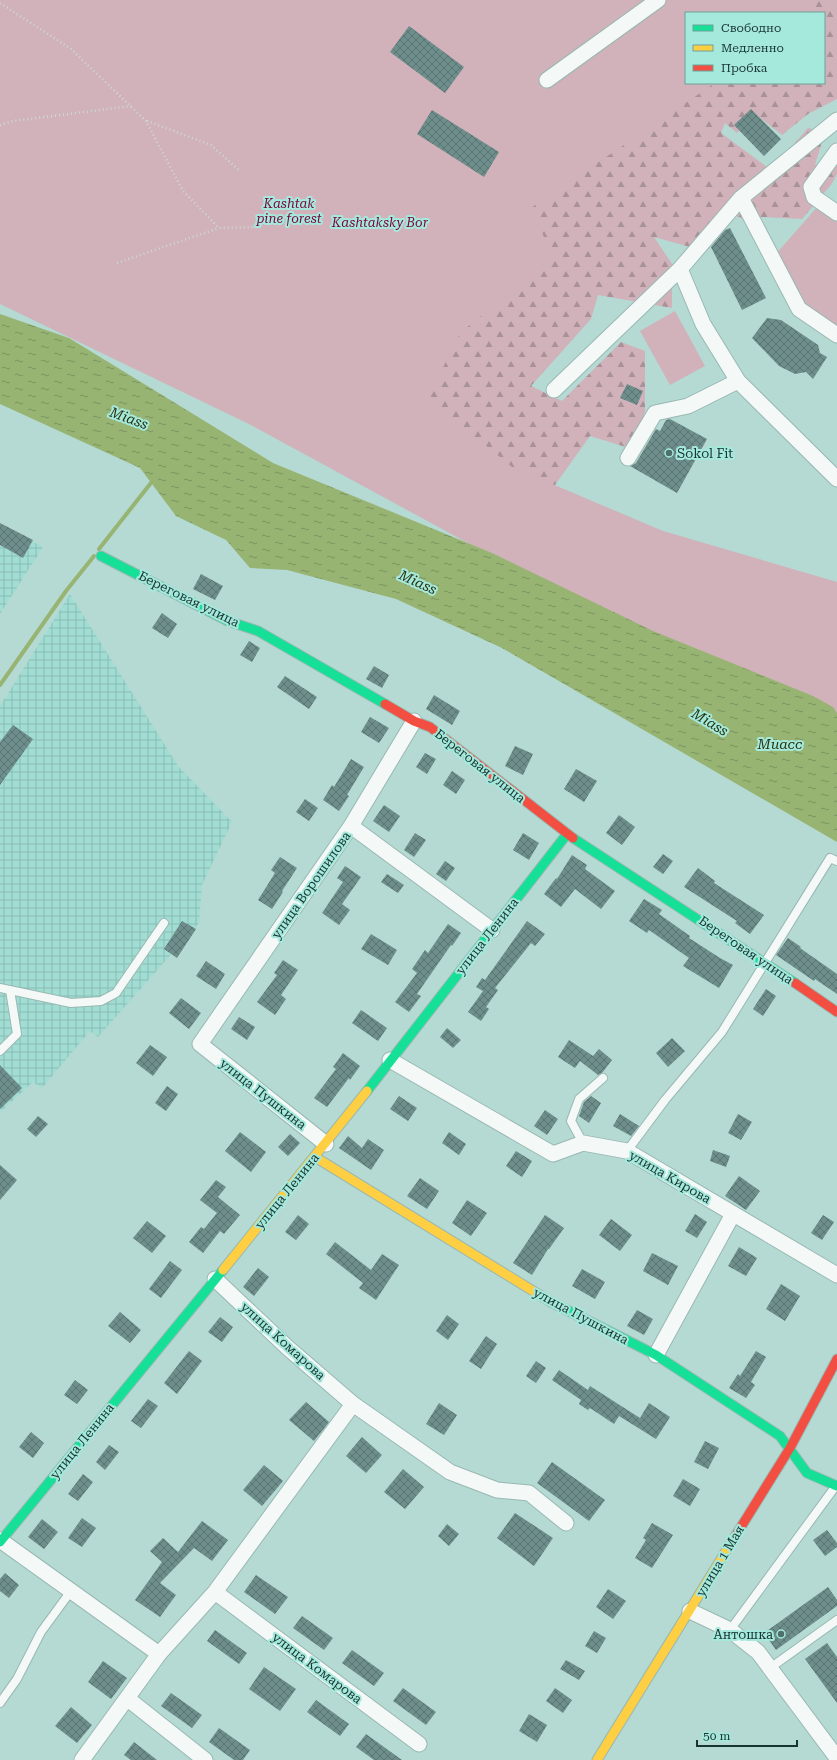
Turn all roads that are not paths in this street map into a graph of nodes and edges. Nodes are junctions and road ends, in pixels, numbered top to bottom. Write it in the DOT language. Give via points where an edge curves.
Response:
graph roads {
  1 [pos="658,0"];
  2 [pos="547,80"];
  3 [pos="837,120"];
  4 [pos="825,130"];
  5 [pos="837,150"];
  6 [pos="741,198"];
  7 [pos="837,212"];
  8 [pos="680,269"];
  9 [pos="837,335"];
  10 [pos="738,381"];
  11 [pos="554,390"];
  12 [pos="628,458"];
  13 [pos="837,479"];
  14 [pos="101,556"];
  15 [pos="414,721"];
  16 [pos="351,826"];
  17 [pos="567,834"];
  18 [pos="837,861"];
  19 [pos="164,923"];
  20 [pos="492,930"];
  21 [pos="765,962"];
  22 [pos="0,988"];
  23 [pos="10,990"];
  24 [pos="837,1012"];
  25 [pos="200,1044"];
  26 [pos="0,1051"];
  27 [pos="390,1060"];
  28 [pos="603,1078"];
  29 [pos="583,1143"];
  30 [pos="326,1144"];
  31 [pos="627,1152"];
  32 [pos="315,1156"];
  33 [pos="734,1214"];
  34 [pos="837,1275"];
  35 [pos="215,1278"];
  36 [pos="656,1356"];
  37 [pos="837,1359"];
  38 [pos="353,1404"];
  39 [pos="790,1448"];
  40 [pos="837,1486"];
  41 [pos="566,1523"];
  42 [pos="0,1541"];
  43 [pos="71,1591"];
  44 [pos="216,1592"];
  45 [pos="690,1610"];
  46 [pos="837,1620"];
  47 [pos="730,1630"];
  48 [pos="159,1654"];
  49 [pos="770,1668"];
  50 [pos="128,1699"];
  51 [pos="0,1704"];
  52 [pos="418,1744"];
  53 [pos="837,1758"];
  54 [pos="82,1760"];
  55 [pos="205,1760"];
  56 [pos="597,1760"];
  1 -- 2 [label="street"];
  3 -- 4 [label="street"];
  4 -- 5 [label="street"];
  4 -- 6 [label="street"];
  5 -- 7 [label="street" via="811,187 814,197"];
  6 -- 8 [label="street"];
  6 -- 9 [label="street" via="799,309"];
  8 -- 10 [label="street" via="703,324"];
  8 -- 11 [label="street"];
  10 -- 12 [label="street" via="688,406 655,413"];
  10 -- 13 [label="street"];
  14 -- 15 [label="street, Береговая улица" via="228,621 258,631"];
  15 -- 16 [label="street, улица Ворошилова"];
  15 -- 17 [label="street, Береговая улица" via="430,727"];
  16 -- 20 [label="street"];
  16 -- 25 [label="street, улица Ворошилова"];
  17 -- 20 [label="street, улица Ленина"];
  17 -- 21 [label="street, Береговая улица"];
  18 -- 21 [label="lane" via="830,858"];
  19 -- 23 [label="lane" via="116,993 101,1001 72,1003"];
  20 -- 27 [label="street, улица Ленина"];
  21 -- 24 [label="street, Береговая улица"];
  21 -- 31 [label="lane" via="722,1032 665,1100"];
  22 -- 23 [label="lane"];
  23 -- 26 [label="lane" via="17,1034"];
  25 -- 30 [label="street, улица Пушкина"];
  27 -- 29 [label="street" via="553,1154"];
  27 -- 30 [label="street, улица Ленина"];
  28 -- 29 [label="lane" via="579,1099 572,1121"];
  29 -- 31 [label="street, улица Кирова"];
  30 -- 32 [label="street, улица Ленина"];
  31 -- 33 [label="street, улица Кирова"];
  32 -- 35 [label="street, улица Ленина"];
  32 -- 36 [label="street, улица Пушкина" via="552,1302"];
  33 -- 34 [label="street, улица Кирова"];
  33 -- 36 [label="street"];
  35 -- 38 [label="street, улица Комарова" via="288,1348"];
  35 -- 42 [label="street, улица Ленина"];
  36 -- 39 [label="street, улица Пушкина" via="780,1436"];
  37 -- 39 [label="street, улица 1 Мая"];
  38 -- 41 [label="street, улица Комарова" via="450,1472 497,1490 529,1493"];
  38 -- 44 [label="street"];
  39 -- 40 [label="street, улица Пушкина" via="807,1473"];
  39 -- 45 [label="street, улица 1 Мая"];
  40 -- 47 [label="lane"];
  42 -- 43 [label="street"];
  43 -- 48 [label="street"];
  43 -- 51 [label="lane" via="41,1632 17,1679"];
  44 -- 48 [label="street"];
  44 -- 52 [label="street, улица Комарова"];
  45 -- 47 [label="street"];
  45 -- 56 [label="street, улица 1 Мая"];
  46 -- 49 [label="lane"];
  47 -- 49 [label="street" via="758,1652"];
  48 -- 50 [label="street"];
  49 -- 53 [label="street"];
  50 -- 54 [label="street"];
  50 -- 55 [label="street"];
}
